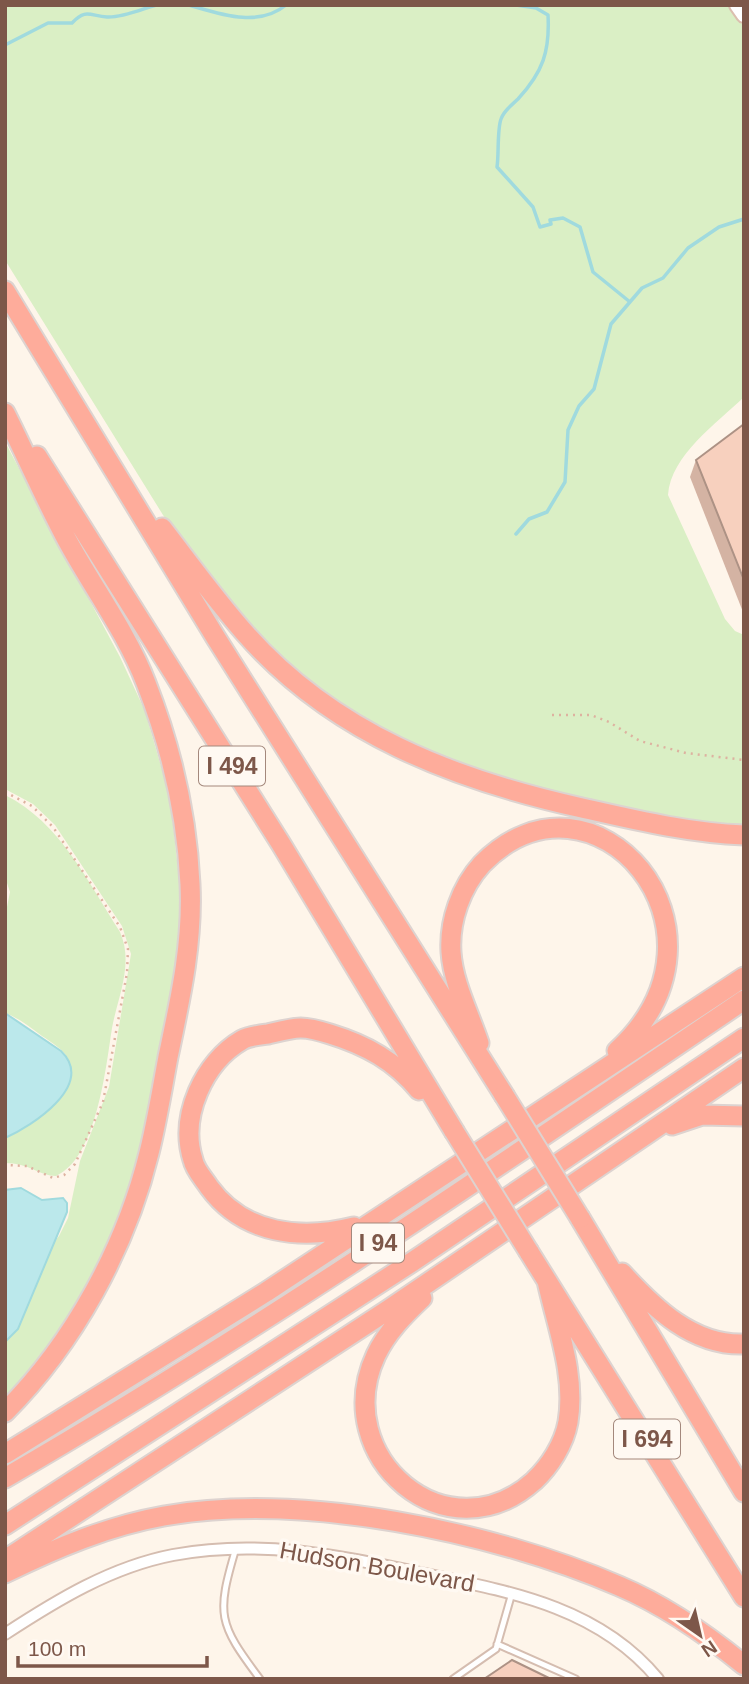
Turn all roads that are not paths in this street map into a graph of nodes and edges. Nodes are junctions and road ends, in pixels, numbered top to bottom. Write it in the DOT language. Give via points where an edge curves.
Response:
graph roads {
  1 [pos="737,5"];
  2 [pos="744,15"];
  3 [pos="5,291"];
  4 [pos="5,405"];
  5 [pos="5,413"];
  6 [pos="91,430"];
  7 [pos="744,835"];
  8 [pos="744,978"];
  9 [pos="744,999"];
  10 [pos="744,1038"];
  11 [pos="744,1068"];
  12 [pos="489,1073"];
  13 [pos="569,1093"];
  14 [pos="744,1116"];
  15 [pos="454,1131"];
  16 [pos="651,1132"];
  17 [pos="387,1211"];
  18 [pos="592,1238"];
  19 [pos="461,1261"];
  20 [pos="547,1282"];
  21 [pos="744,1344"];
  22 [pos="5,1412"];
  23 [pos="5,1454"];
  24 [pos="5,1478"];
  25 [pos="744,1492"];
  26 [pos="5,1525"];
  27 [pos="236,1548"];
  28 [pos="5,1560"];
  29 [pos="5,1573"];
  30 [pos="512,1593"];
  31 [pos="744,1597"];
  32 [pos="5,1634"];
  33 [pos="497,1644"];
  34 [pos="744,1665"];
  35 [pos="260,1679"];
  36 [pos="453,1679"];
  37 [pos="576,1679"];
  38 [pos="658,1679"];
  1 -- 2 [label="street"];
  3 -- 6 [label="highway, I 494"];
  4 -- 15 [label="highway, I 494" via="281,844"];
  5 -- 22 [label="highway" via="67,540 146,683 183,814 191,886 183,992 138,1191 76,1323"];
  6 -- 7 [label="highway" via="245,633 309,692 374,737 495,788 638,821"];
  6 -- 12 [label="highway, I 494"];
  8 -- 13 [label="highway"];
  9 -- 24 [label="highway, I 94" via="235,1336"];
  10 -- 26 [label="highway, I 94" via="412,1262"];
  11 -- 16 [label="highway"];
  12 -- 13 [label="highway" via="453,967 454,916 476,872 505,845 550,830 583,832 620,848 648,872 664,906 670,942 663,982 645,1023"];
  12 -- 18 [label="highway, I 494, bridge"];
  13 -- 17 [label="highway"];
  14 -- 16 [label="highway" via="702,1115"];
  15 -- 17 [label="highway" via="403,1072 362,1044 304,1026 244,1039 220,1057 198,1091 190,1138 195,1165 222,1202 264,1227 297,1235 353,1227"];
  15 -- 20 [label="highway, I 694, bridge"];
  16 -- 19 [label="highway"];
  17 -- 23 [label="highway"];
  18 -- 21 [label="highway" via="658,1310 705,1338"];
  18 -- 25 [label="highway, I 694"];
  19 -- 20 [label="highway" via="393,1327 375,1357 366,1392 366,1423 381,1462 405,1487 447,1505 489,1505 521,1492 546,1468 564,1436 569,1384"];
  19 -- 28 [label="highway"];
  20 -- 31 [label="highway, I 694"];
  27 -- 30 [label="street, Hudson Boulevard" via="302,1550"];
  27 -- 32 [label="street, Hudson Boulevard" via="170,1556 116,1572"];
  27 -- 35 [label="lane" via="222,1595 223,1621"];
  29 -- 34 [label="highway" via="102,1532 163,1517 278,1508 354,1516 463,1537 584,1572 667,1611"];
  30 -- 33 [label="lane"];
  30 -- 38 [label="street, Hudson Boulevard" via="577,1616 630,1651"];
  33 -- 36 [label="lane"];
  33 -- 37 [label="lane"];
}
